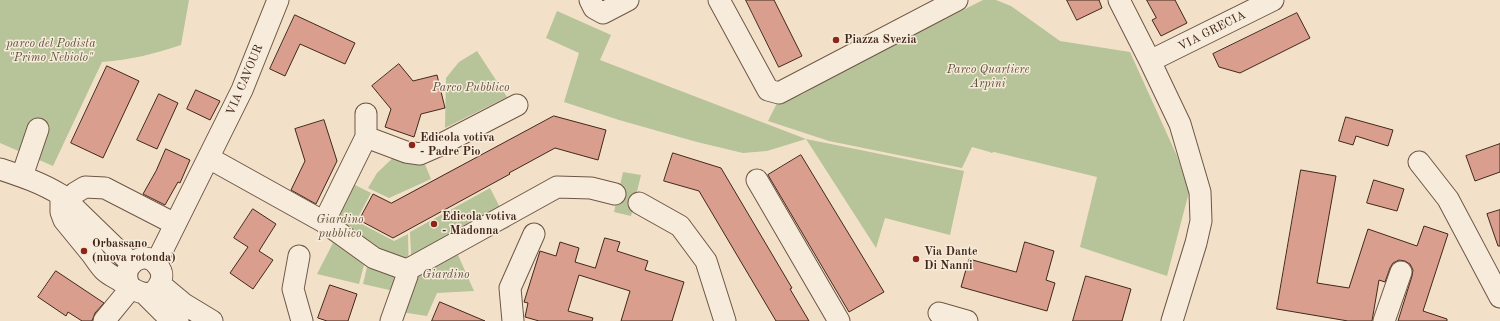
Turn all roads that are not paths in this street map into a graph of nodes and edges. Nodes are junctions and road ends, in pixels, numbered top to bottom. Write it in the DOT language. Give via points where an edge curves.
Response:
graph roads {
  1 [pos="278,0"];
  2 [pos="590,0"];
  3 [pos="628,0"];
  4 [pos="719,0"];
  5 [pos="957,0"];
  6 [pos="1119,0"];
  7 [pos="1273,0"];
  8 [pos="1150,62"];
  9 [pos="517,105"];
  10 [pos="366,114"];
  11 [pos="38,129"];
  12 [pos="366,137"];
  13 [pos="209,158"];
  14 [pos="1419,162"];
  15 [pos="0,169"];
  16 [pos="24,177"];
  17 [pos="757,180"];
  18 [pos="68,194"];
  19 [pos="615,194"];
  20 [pos="639,203"];
  21 [pos="324,222"];
  22 [pos="175,224"];
  23 [pos="534,234"];
  24 [pos="299,256"];
  25 [pos="144,261"];
  26 [pos="1401,272"];
  27 [pos="1495,275"];
  28 [pos="407,276"];
  29 [pos="145,288"];
  30 [pos="1500,297"];
  31 [pos="939,313"];
  32 [pos="104,321"];
  33 [pos="178,321"];
  34 [pos="212,321"];
  35 [pos="302,321"];
  36 [pos="391,321"];
  37 [pos="513,321"];
  38 [pos="725,321"];
  39 [pos="839,321"];
  40 [pos="967,321"];
  41 [pos="1172,321"];
  42 [pos="1384,321"];
  1 -- 13 [label="street, VIA CAVOUR" via="242,90"];
  2 -- 3 [label="street" via="594,8 603,13"];
  4 -- 5 [label="street" via="768,90 779,93"];
  6 -- 8 [label="street"];
  7 -- 8 [label="street, VIA GRECIA"];
  8 -- 41 [label="street" via="1180,124 1200,192 1201,221"];
  9 -- 12 [label="street" via="420,154 406,152"];
  10 -- 12 [label="street"];
  11 -- 16 [label="street"];
  12 -- 21 [label="street"];
  13 -- 21 [label="street"];
  13 -- 22 [label="street, VIA CAVOUR"];
  14 -- 27 [label="street" via="1448,199"];
  15 -- 16 [label="street"];
  16 -- 18 [label="street" via="57,180 66,184"];
  17 -- 39 [label="street"];
  18 -- 22 [label="street" via="85,187 105,188"];
  18 -- 25 [label="street"];
  18 -- 29 [label="street" via="61,212 64,220 104,270"];
  19 -- 21 [label="street" via="591,188 557,187 407,270 374,258"];
  20 -- 38 [label="street" via="680,226 706,261"];
  22 -- 25 [label="street, VIA CAVOUR"];
  23 -- 37 [label="street" via="510,288"];
  24 -- 35 [label="street" via="293,289"];
  25 -- 29 [label="street" via="162,272"];
  25 -- 29 [label="street" via="129,267 126,276 128,284"];
  26 -- 42 [label="street"];
  27 -- 30 [label="street"];
  28 -- 36 [label="street"];
  29 -- 32 [label="street"];
  29 -- 33 [label="street" via="164,313"];
  29 -- 34 [label="street" via="184,304"];
  31 -- 40 [label="street"];
}
